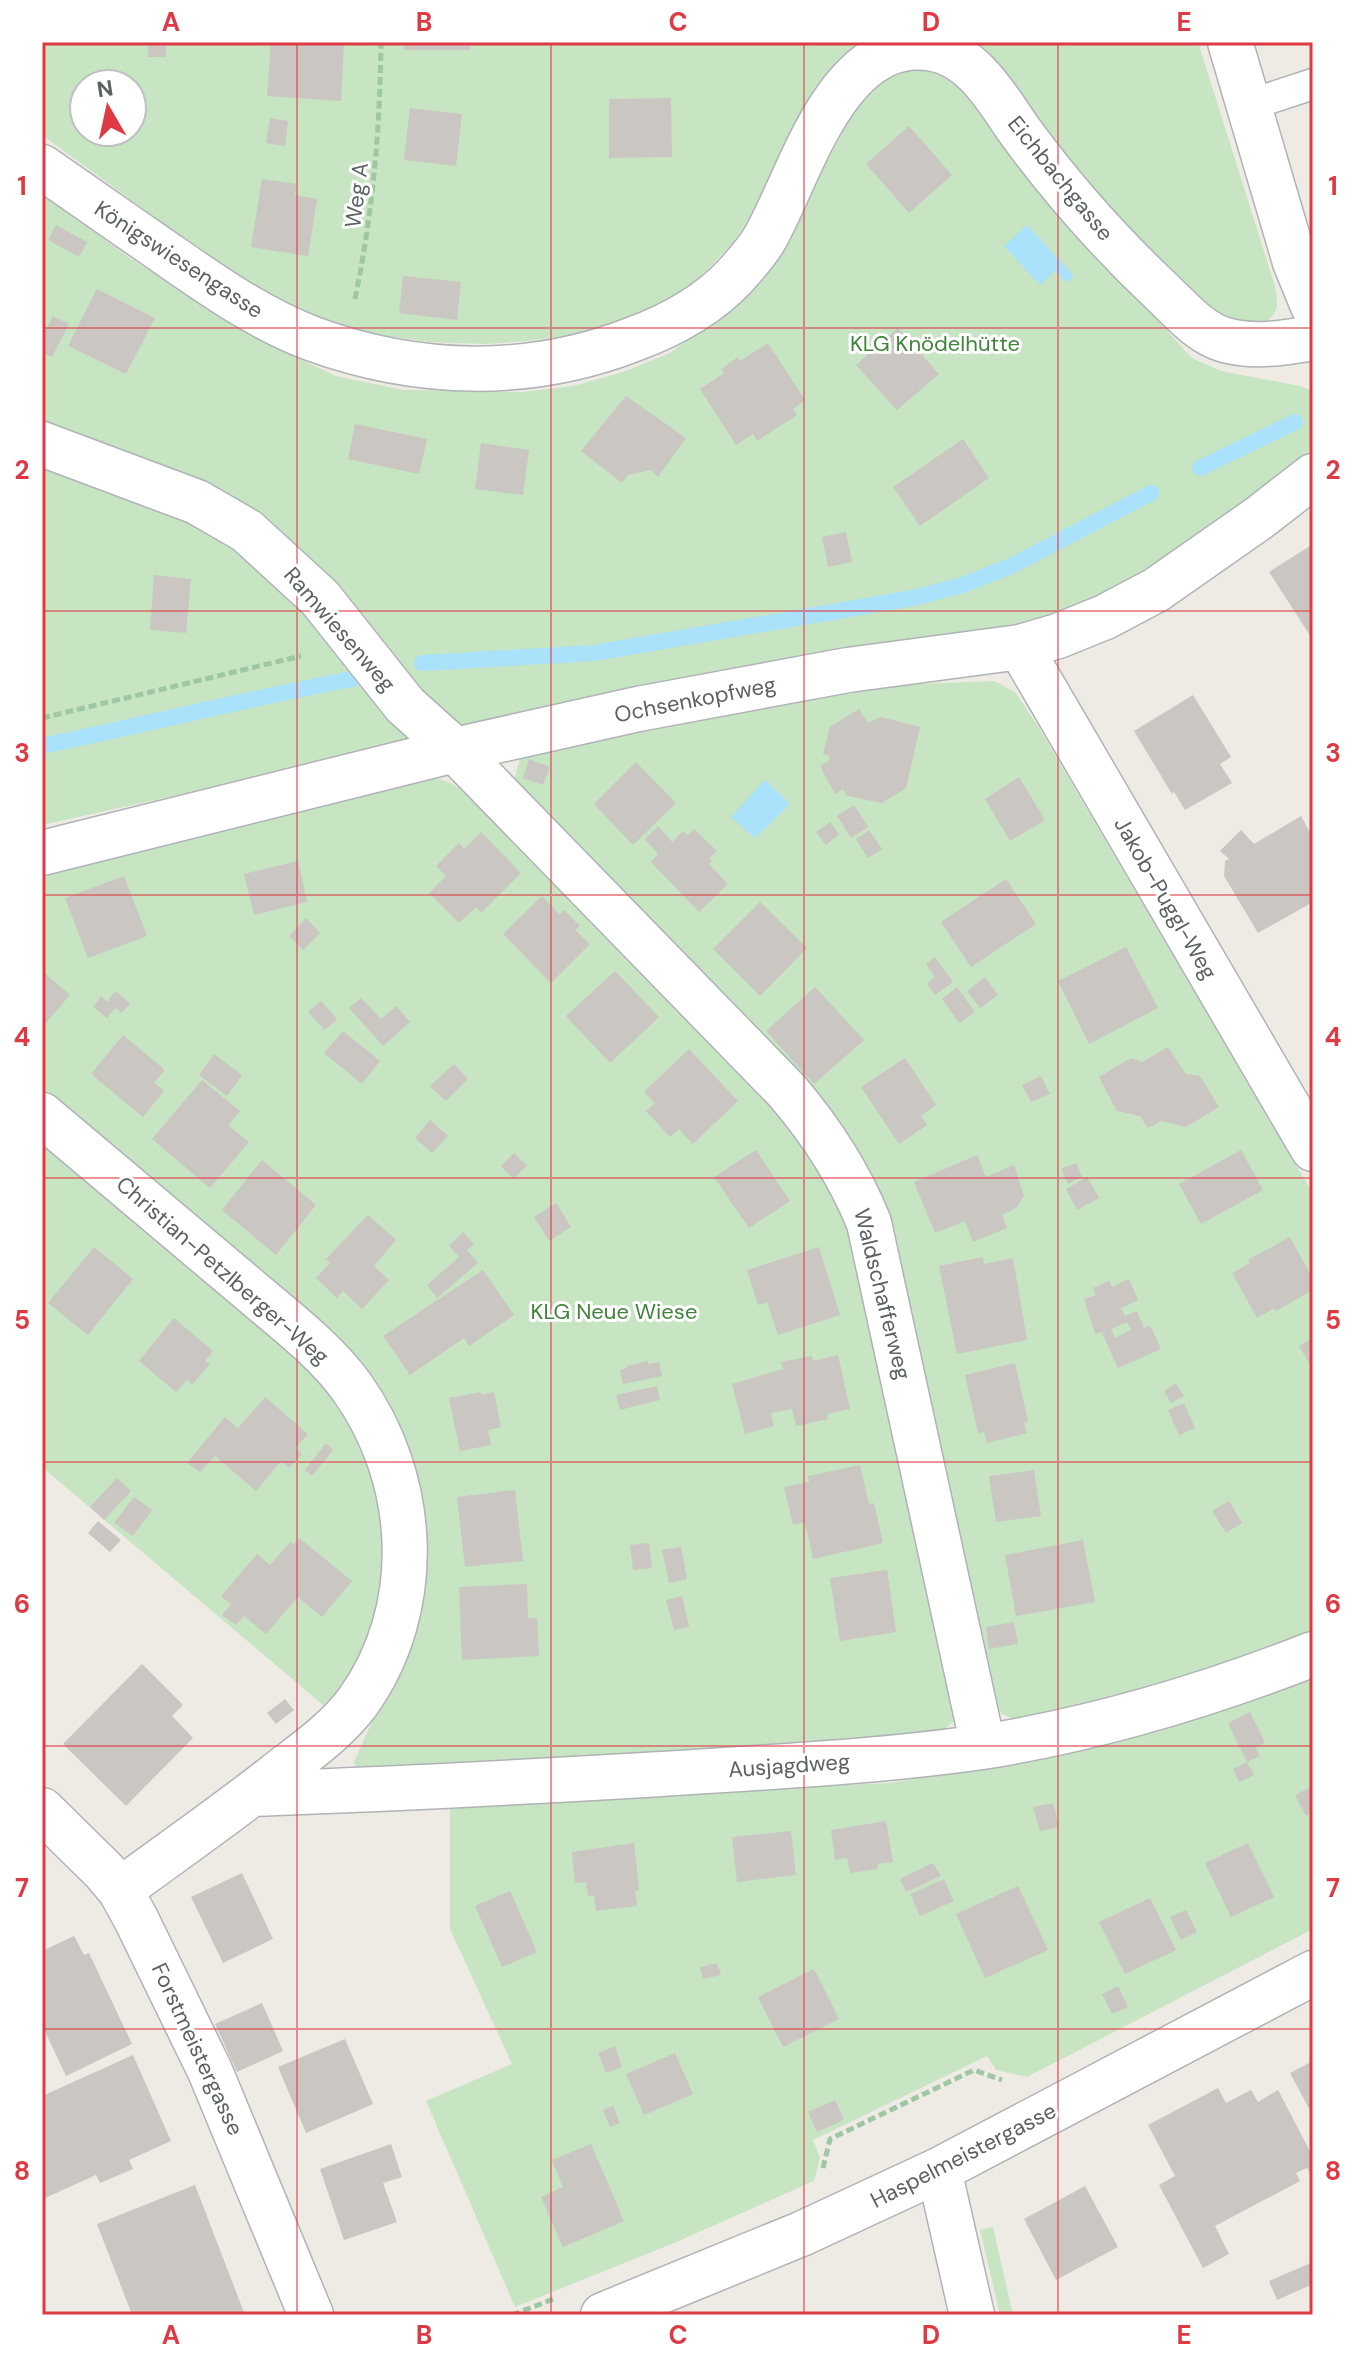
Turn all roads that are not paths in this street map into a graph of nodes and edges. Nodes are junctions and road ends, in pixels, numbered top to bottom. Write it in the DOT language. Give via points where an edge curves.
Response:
graph roads {
  1 [pos="1230,42"];
  2 [pos="1313,84"];
  3 [pos="1249,105"];
  4 [pos="823,115"];
  5 [pos="42,167"];
  6 [pos="1313,306"];
  7 [pos="1313,338"];
  8 [pos="42,444"];
  9 [pos="1313,476"];
  10 [pos="1020,647"];
  11 [pos="455,750"];
  12 [pos="42,853"];
  13 [pos="42,1115"];
  14 [pos="1313,1149"];
  15 [pos="1313,1654"];
  16 [pos="983,1746"];
  17 [pos="252,1794"];
  18 [pos="42,1810"];
  19 [pos="120,1890"];
  20 [pos="1313,1973"];
  21 [pos="939,2170"];
  22 [pos="311,2315"];
  23 [pos="603,2315"];
  24 [pos="972,2315"];
  1 -- 3 [label="street"];
  2 -- 3 [label="lane"];
  3 -- 6 [label="street"];
  4 -- 5 [label="street, Königswiesengasse" via="754,254 709,300 660,330 571,360 487,370 415,365 345,349 279,324 212,285"];
  4 -- 7 [label="street, Eichbachgasse" via="855,77 882,57 917,48 956,57 990,89 1078,207 1190,319 1224,340 1248,344"];
  8 -- 11 [label="street, Ramwiesenweg" via="197,502 247,531 320,598 405,705"];
  9 -- 10 [label="street, Ochsenkopfweg" via="1156,590 1105,617"];
  10 -- 11 [label="street, Ochsenkopfweg" via="745,688"];
  10 -- 14 [label="street, Jakob-Puggl-Weg"];
  11 -- 12 [label="street, Ochsenkopfweg"];
  11 -- 16 [label="street, Waldschafferweg" via="787,1091 856,1190 878,1257"];
  13 -- 17 [label="street, Christian-Petzlberger-Weg" via="330,1361 367,1411 390,1466 405,1544 403,1591 391,1640 355,1705 321,1740"];
  15 -- 16 [label="street, Ausjagdweg" via="1151,1711"];
  16 -- 17 [label="street, Ausjagdweg" via="784,1766"];
  17 -- 19 [label="street, Christian-Petzlberger-Weg"];
  18 -- 19 [label="street, Forstmeistergasse"];
  19 -- 22 [label="street, Forstmeistergasse" via="203,2057"];
  20 -- 21 [label="street, Haspelmeistergasse"];
  21 -- 23 [label="street, Haspelmeistergasse" via="787,2240"];
  21 -- 24 [label="street"];
}
